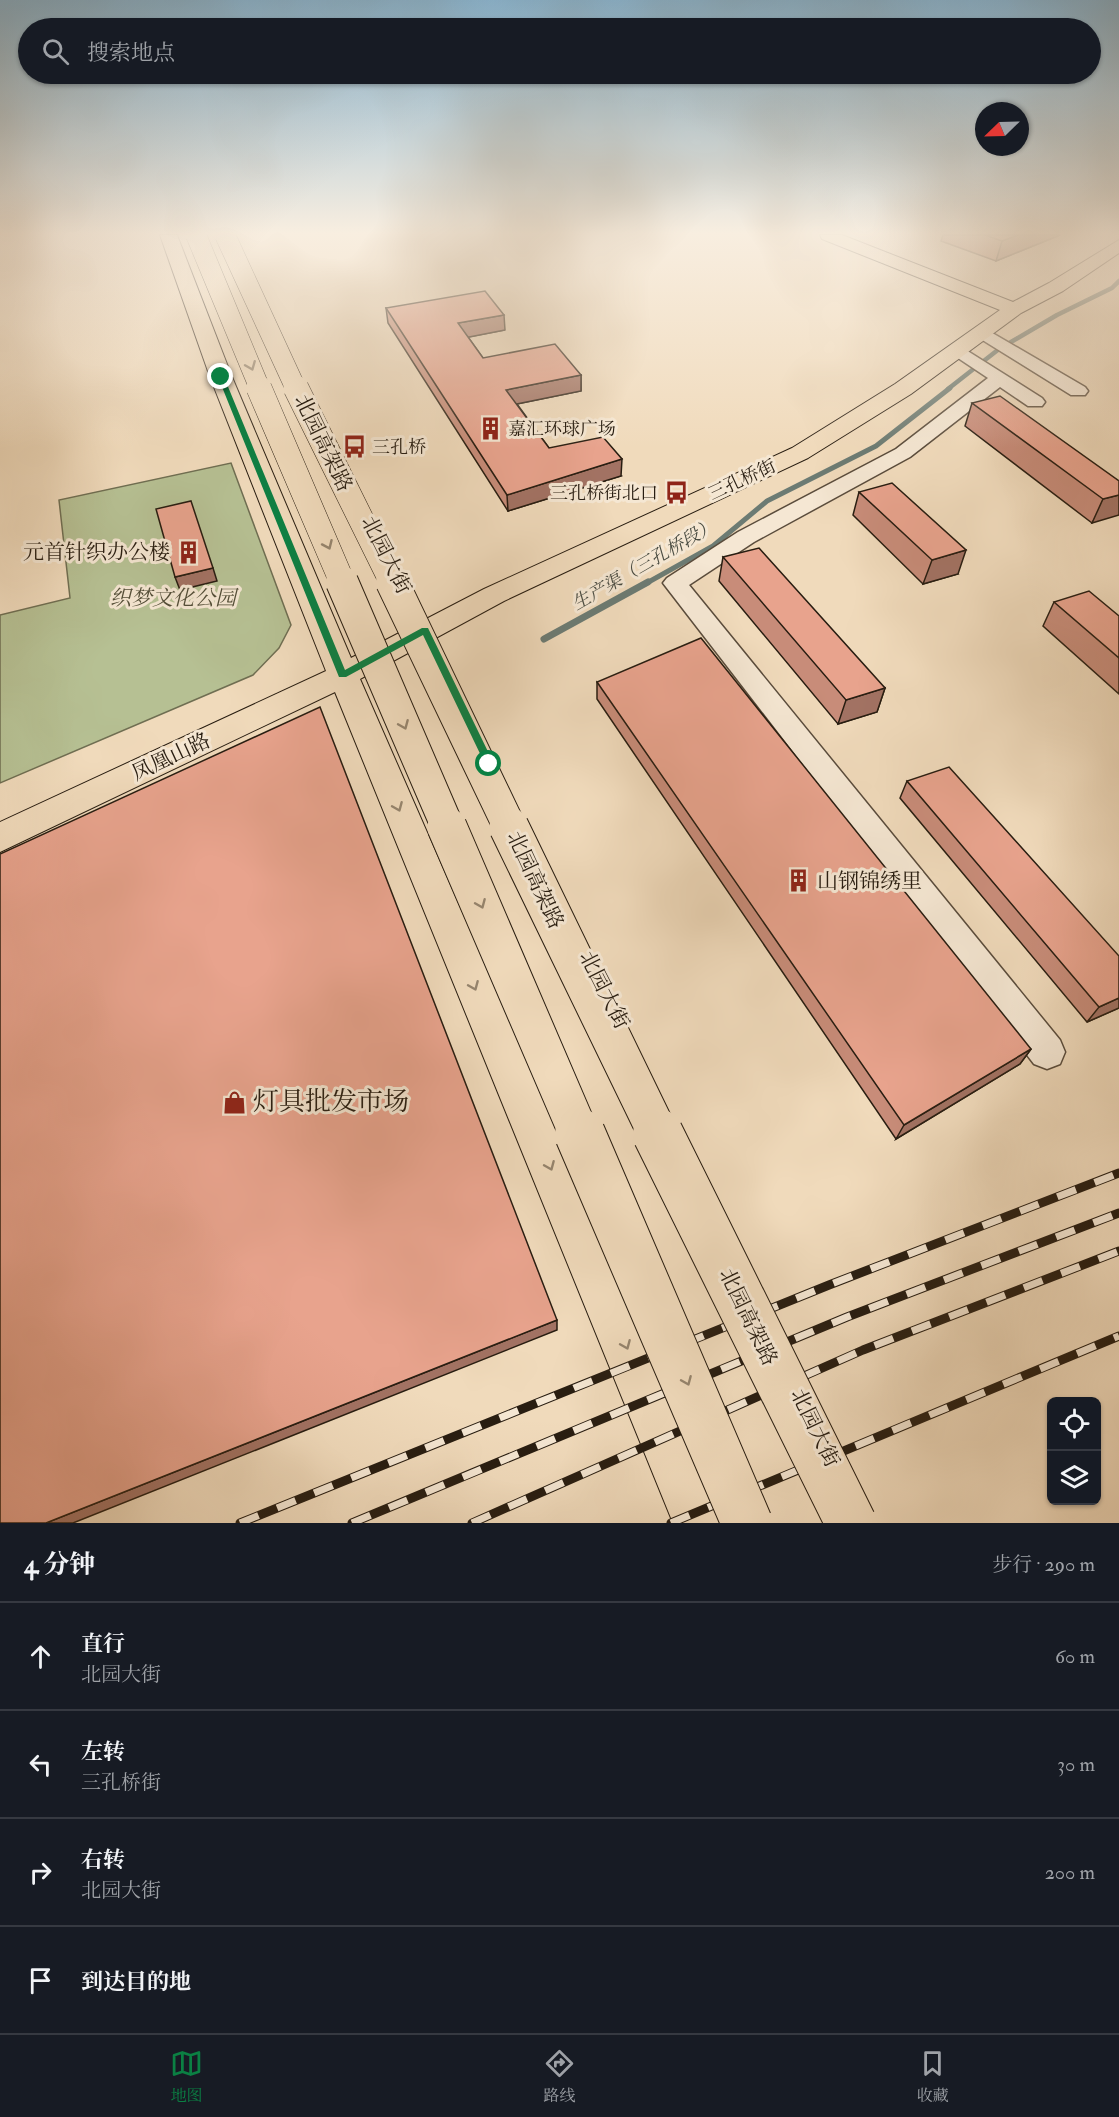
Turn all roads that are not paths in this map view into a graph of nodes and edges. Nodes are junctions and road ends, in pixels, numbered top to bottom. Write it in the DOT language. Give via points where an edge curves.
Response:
graph roads {
  1 [pos="195,306"];
  2 [pos="225,306"];
  3 [pos="259,306"];
  4 [pos="261,306"];
  5 [pos="267,306"];
  6 [pos="1007,306"];
  7 [pos="1019,306"];
  8 [pos="1014,309"];
  9 [pos="982,332"];
  10 [pos="980,364"];
  11 [pos="1078,391"];
  12 [pos="299,395"];
  13 [pos="1035,402"];
  14 [pos="425,630"];
  15 [pos="343,675"];
  16 [pos="0,838"];
  17 [pos="1047,1052"];
  18 [pos="700,1523"];
  19 [pos="747,1523"];
  20 [pos="851,1523"];
  21 [pos="860,1523"];
  1 -- 15 [label="main road"];
  2 -- 19 [label="main road, 北园高架路, one-way, bridge"];
  3 -- 12 [label="main road, 北园高架路, bridge"];
  4 -- 14 [label="main road, 北园大街"];
  5 -- 12 [label="main road, bridge"];
  6 -- 8 [label="main road"];
  7 -- 8 [label="main road, 三孔桥街"];
  8 -- 9 [label="main road, 三孔桥街"];
  9 -- 10 [label="main road, 三孔桥街"];
  9 -- 11 [label="street"];
  10 -- 13 [label="street"];
  10 -- 14 [label="main road, 三孔桥街" via="903,389 801,453"];
  10 -- 17 [label="street" via="903,453 746,537 675,583"];
  12 -- 20 [label="main road, 北园高架路, bridge" via="618,1054"];
  14 -- 15 [label="main road, 三孔桥街"];
  14 -- 21 [label="main road, 北园大街" via="634,1050"];
  15 -- 16 [label="main road, 凤凰山路"];
  15 -- 18 [label="main road, one-way"];
}
